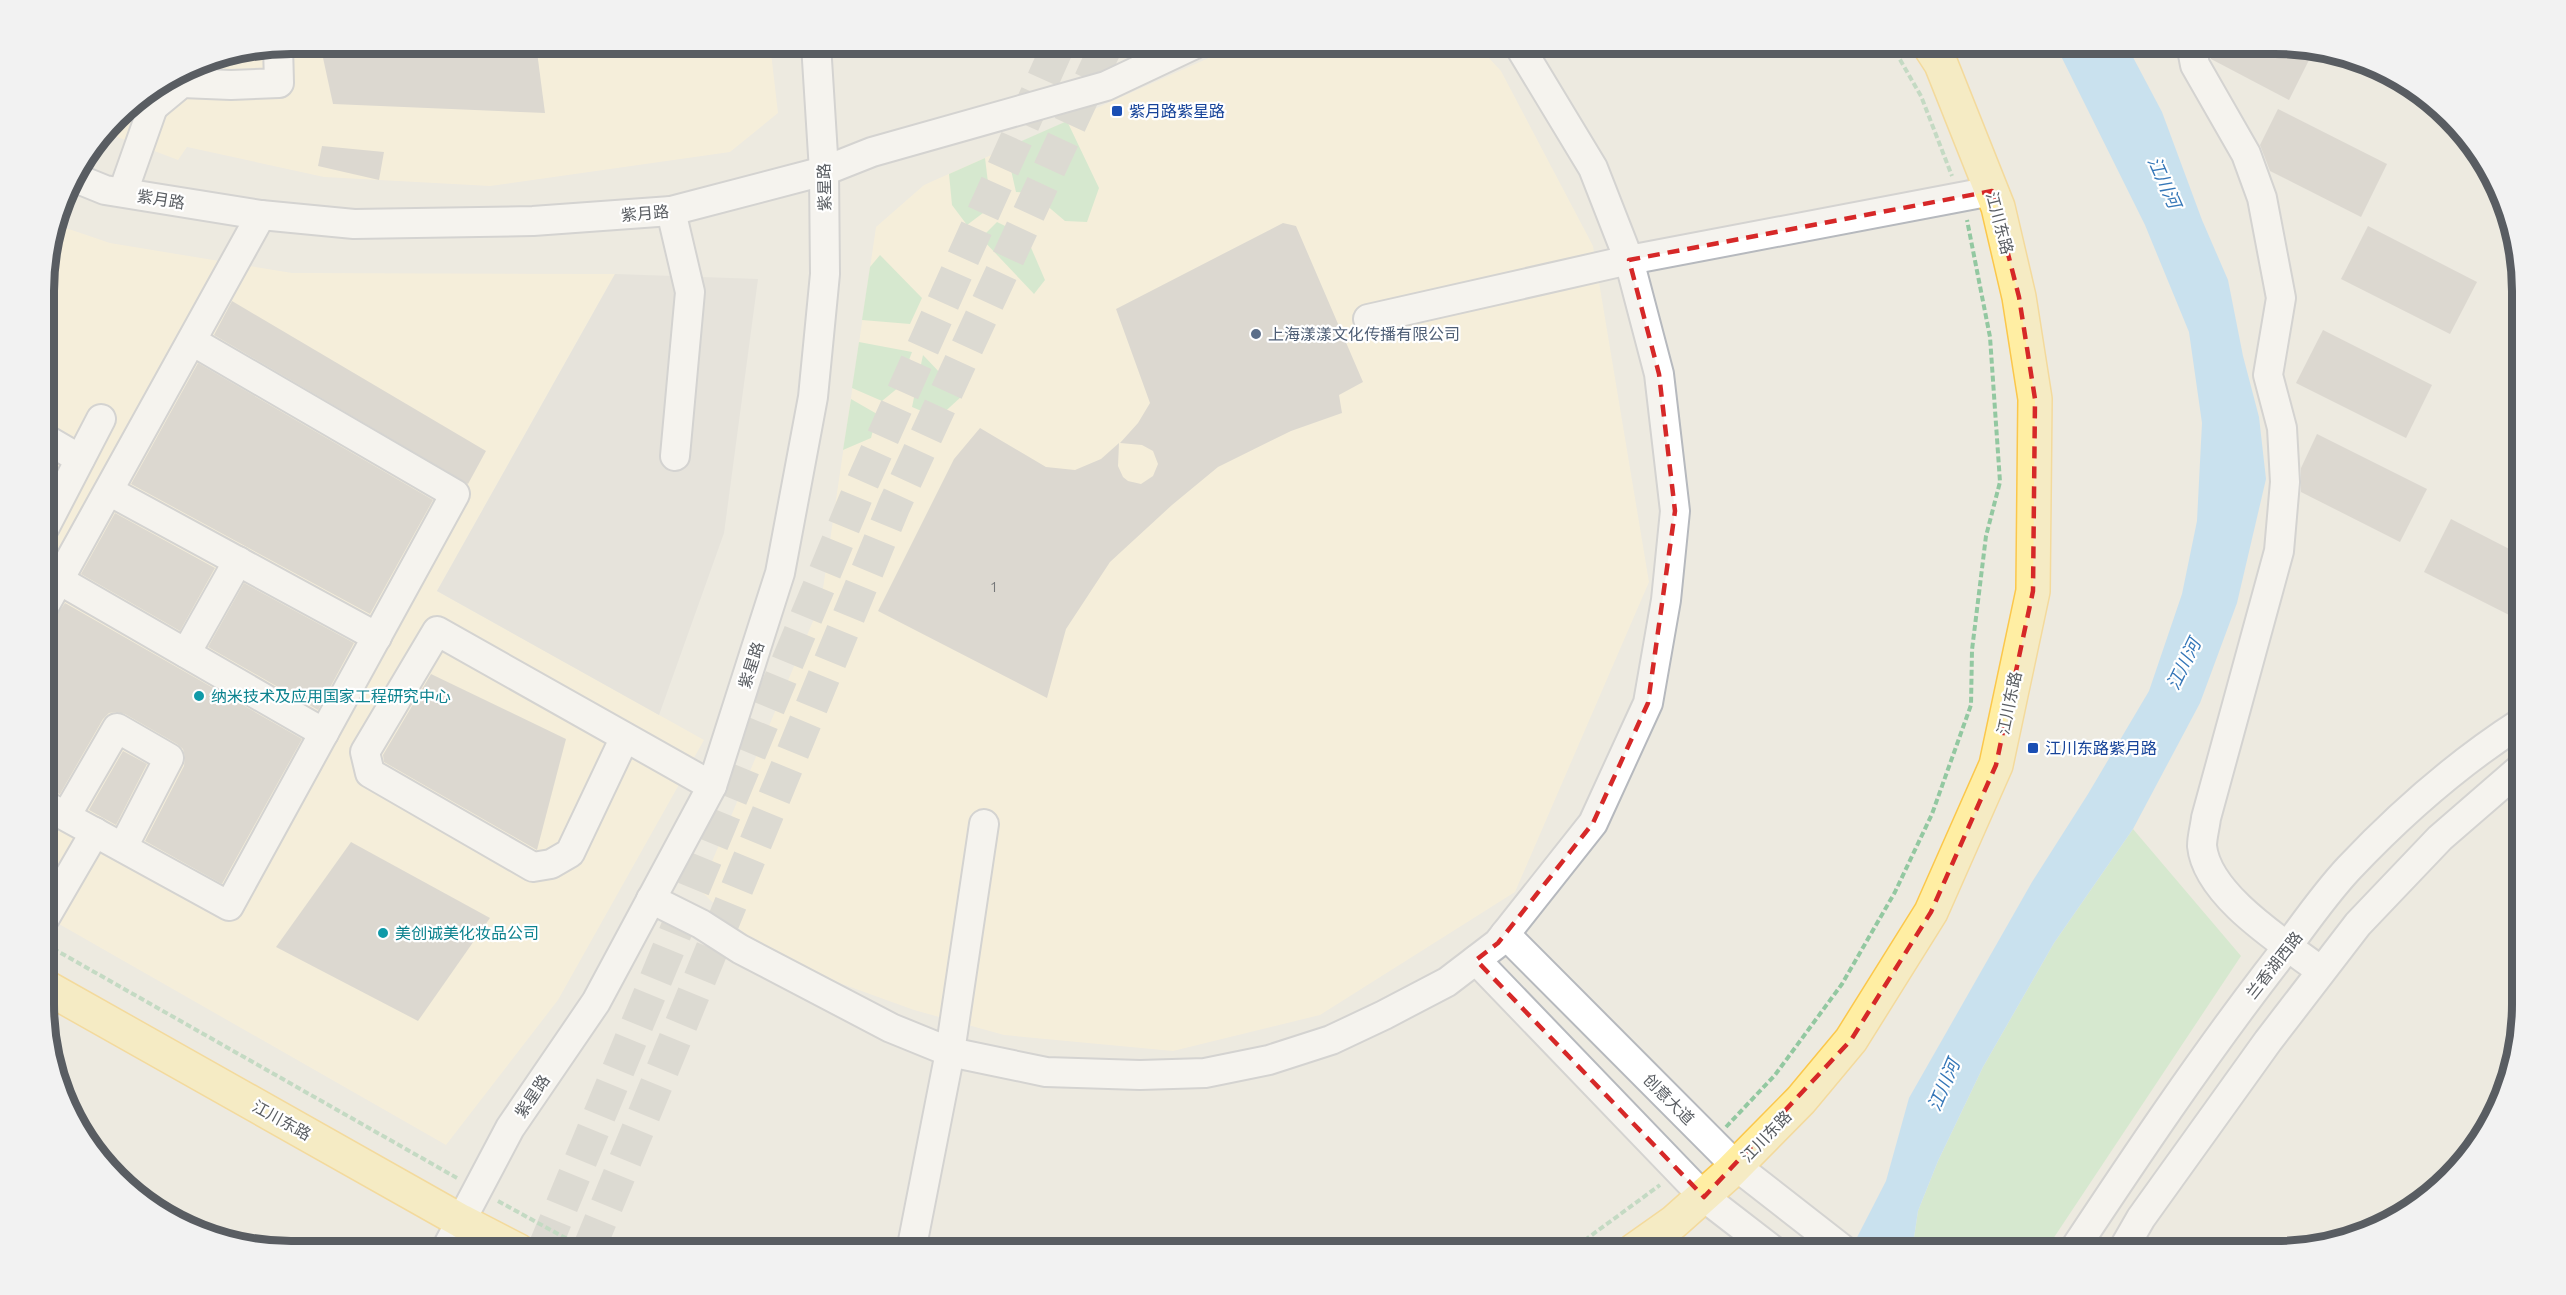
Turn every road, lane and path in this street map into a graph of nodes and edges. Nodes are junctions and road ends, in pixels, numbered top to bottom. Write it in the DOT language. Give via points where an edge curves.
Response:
graph roads {
  1 [pos="817,54"];
  2 [pos="1175,54"];
  3 [pos="1524,54"];
  4 [pos="1897,54"];
  5 [pos="1934,54"];
  6 [pos="2192,54"];
  7 [pos="278,55"];
  8 [pos="152,100"];
  9 [pos="144,106"];
  10 [pos="824,171"];
  11 [pos="81,180"];
  12 [pos="1992,191"];
  13 [pos="123,192"];
  14 [pos="1960,195"];
  15 [pos="671,211"];
  16 [pos="261,215"];
  17 [pos="1629,260"];
  18 [pos="1368,319"];
  19 [pos="192,341"];
  20 [pos="100,419"];
  21 [pos="54,444"];
  22 [pos="675,456"];
  23 [pos="80,459"];
  24 [pos="109,491"];
  25 [pos="54,510"];
  26 [pos="238,561"];
  27 [pos="59,580"];
  28 [pos="54,589"];
  29 [pos="377,637"];
  30 [pos="186,653"];
  31 [pos="2512,729"];
  32 [pos="324,733"];
  33 [pos="625,737"];
  34 [pos="2512,776"];
  35 [pos="712,786"];
  36 [pos="55,811"];
  37 [pos="984,824"];
  38 [pos="95,832"];
  39 [pos="123,847"];
  40 [pos="651,899"];
  41 [pos="54,903"];
  42 [pos="1504,934"];
  43 [pos="2288,946"];
  44 [pos="54,949"];
  45 [pos="1476,960"];
  46 [pos="2321,971"];
  47 [pos="54,992"];
  48 [pos="951,1052"];
  49 [pos="1712,1142"];
  50 [pos="1736,1166"];
  51 [pos="1678,1170"];
  52 [pos="477,1190"];
  53 [pos="1704,1197"];
  54 [pos="461,1221"];
  55 [pos="450,1241"];
  56 [pos="500,1241"];
  57 [pos="571,1241"];
  58 [pos="912,1241"];
  59 [pos="1584,1241"];
  60 [pos="1646,1241"];
  61 [pos="1761,1241"];
  62 [pos="1832,1241"];
  63 [pos="2080,1241"];
  64 [pos="2128,1241"];
  1 -- 10 [label="street, 紫星路"];
  2 -- 10 [label="street, 紫月路" via="1106,86 872,152"];
  3 -- 17 [label="street" via="1593,168"];
  4 -- 14 [label="path" via="1921,96"];
  5 -- 12 [label="main road, 江川东路"];
  6 -- 43 [label="street" via="2194,65 2246,154 2262,198 2281,298 2268,375 2282,428 2286,482 2279,551 2206,818 2202,846 2212,875 2235,905"];
  7 -- 8 [label="street" via="279,83 182,83"];
  9 -- 13 [label="street"];
  10 -- 15 [label="street, 紫月路"];
  10 -- 35 [label="street, 紫星路" via="825,274 813,398 780,573"];
  11 -- 13 [label="street, 紫月路"];
  12 -- 14 [label="street"];
  12 -- 50 [label="main road, 江川东路" via="2019,297 2035,399 2033,591 1996,765 1931,912 1851,1040 1801,1100"];
  13 -- 16 [label="street, 紫月路"];
  14 -- 17 [label="street"];
  14 -- 49 [label="path" via="1990,337 2000,482 1986,536 1972,650 1971,705 1932,814 1895,892 1842,984 1775,1075"];
  15 -- 16 [label="street, 紫月路" via="533,221 354,224"];
  15 -- 22 [label="street" via="690,292"];
  16 -- 19 [label="street"];
  17 -- 18 [label="street"];
  17 -- 42 [label="street" via="1659,374 1675,511 1666,600 1648,703 1593,823"];
  19 -- 24 [label="street"];
  19 -- 29 [label="street" via="455,494"];
  20 -- 23 [label="street"];
  21 -- 23 [label="street"];
  23 -- 25 [label="street"];
  24 -- 26 [label="street"];
  24 -- 27 [label="street"];
  26 -- 29 [label="street"];
  26 -- 30 [label="street"];
  27 -- 28 [label="street"];
  27 -- 30 [label="street"];
  29 -- 32 [label="street"];
  30 -- 32 [label="street"];
  31 -- 43 [label="street, 兰香湖西路" via="2422,796 2348,869"];
  32 -- 39 [label="street" via="229,906"];
  33 -- 33 [label="street" via="437,631 365,752 370,773 533,867 551,864 570,853"];
  33 -- 35 [label="street"];
  34 -- 46 [label="street" via="2440,838 2358,924"];
  35 -- 40 [label="street, 紫星路"];
  36 -- 38 [label="street"];
  36 -- 39 [label="street" via="117,728 169,758"];
  37 -- 48 [label="street"];
  38 -- 39 [label="street"];
  38 -- 41 [label="street"];
  40 -- 48 [label="street" via="891,1028"];
  40 -- 52 [label="street, 紫星路" via="596,1002 510,1128"];
  42 -- 45 [label="street"];
  42 -- 49 [label="street, 创意大道"];
  43 -- 46 [label="street"];
  43 -- 63 [label="street, 兰香湖西路" via="2220,1034"];
  44 -- 52 [label="path"];
  45 -- 48 [label="street" via="1448,982 1331,1040 1269,1060 1205,1072 1046,1072"];
  45 -- 51 [label="street"];
  46 -- 64 [label="street"];
  47 -- 54 [label="main road, 江川东路"];
  48 -- 58 [label="street"];
  49 -- 50 [label="street, 创意大道"];
  50 -- 53 [label="main road, 江川东路"];
  50 -- 62 [label="street, 创意大道"];
  51 -- 53 [label="street"];
  51 -- 59 [label="path"];
  52 -- 54 [label="street, 紫星路"];
  52 -- 57 [label="path"];
  53 -- 60 [label="main road, 江川东路"];
  53 -- 61 [label="street"];
  54 -- 55 [label="street, 紫星路"];
  54 -- 56 [label="main road, 江川东路"];
}
